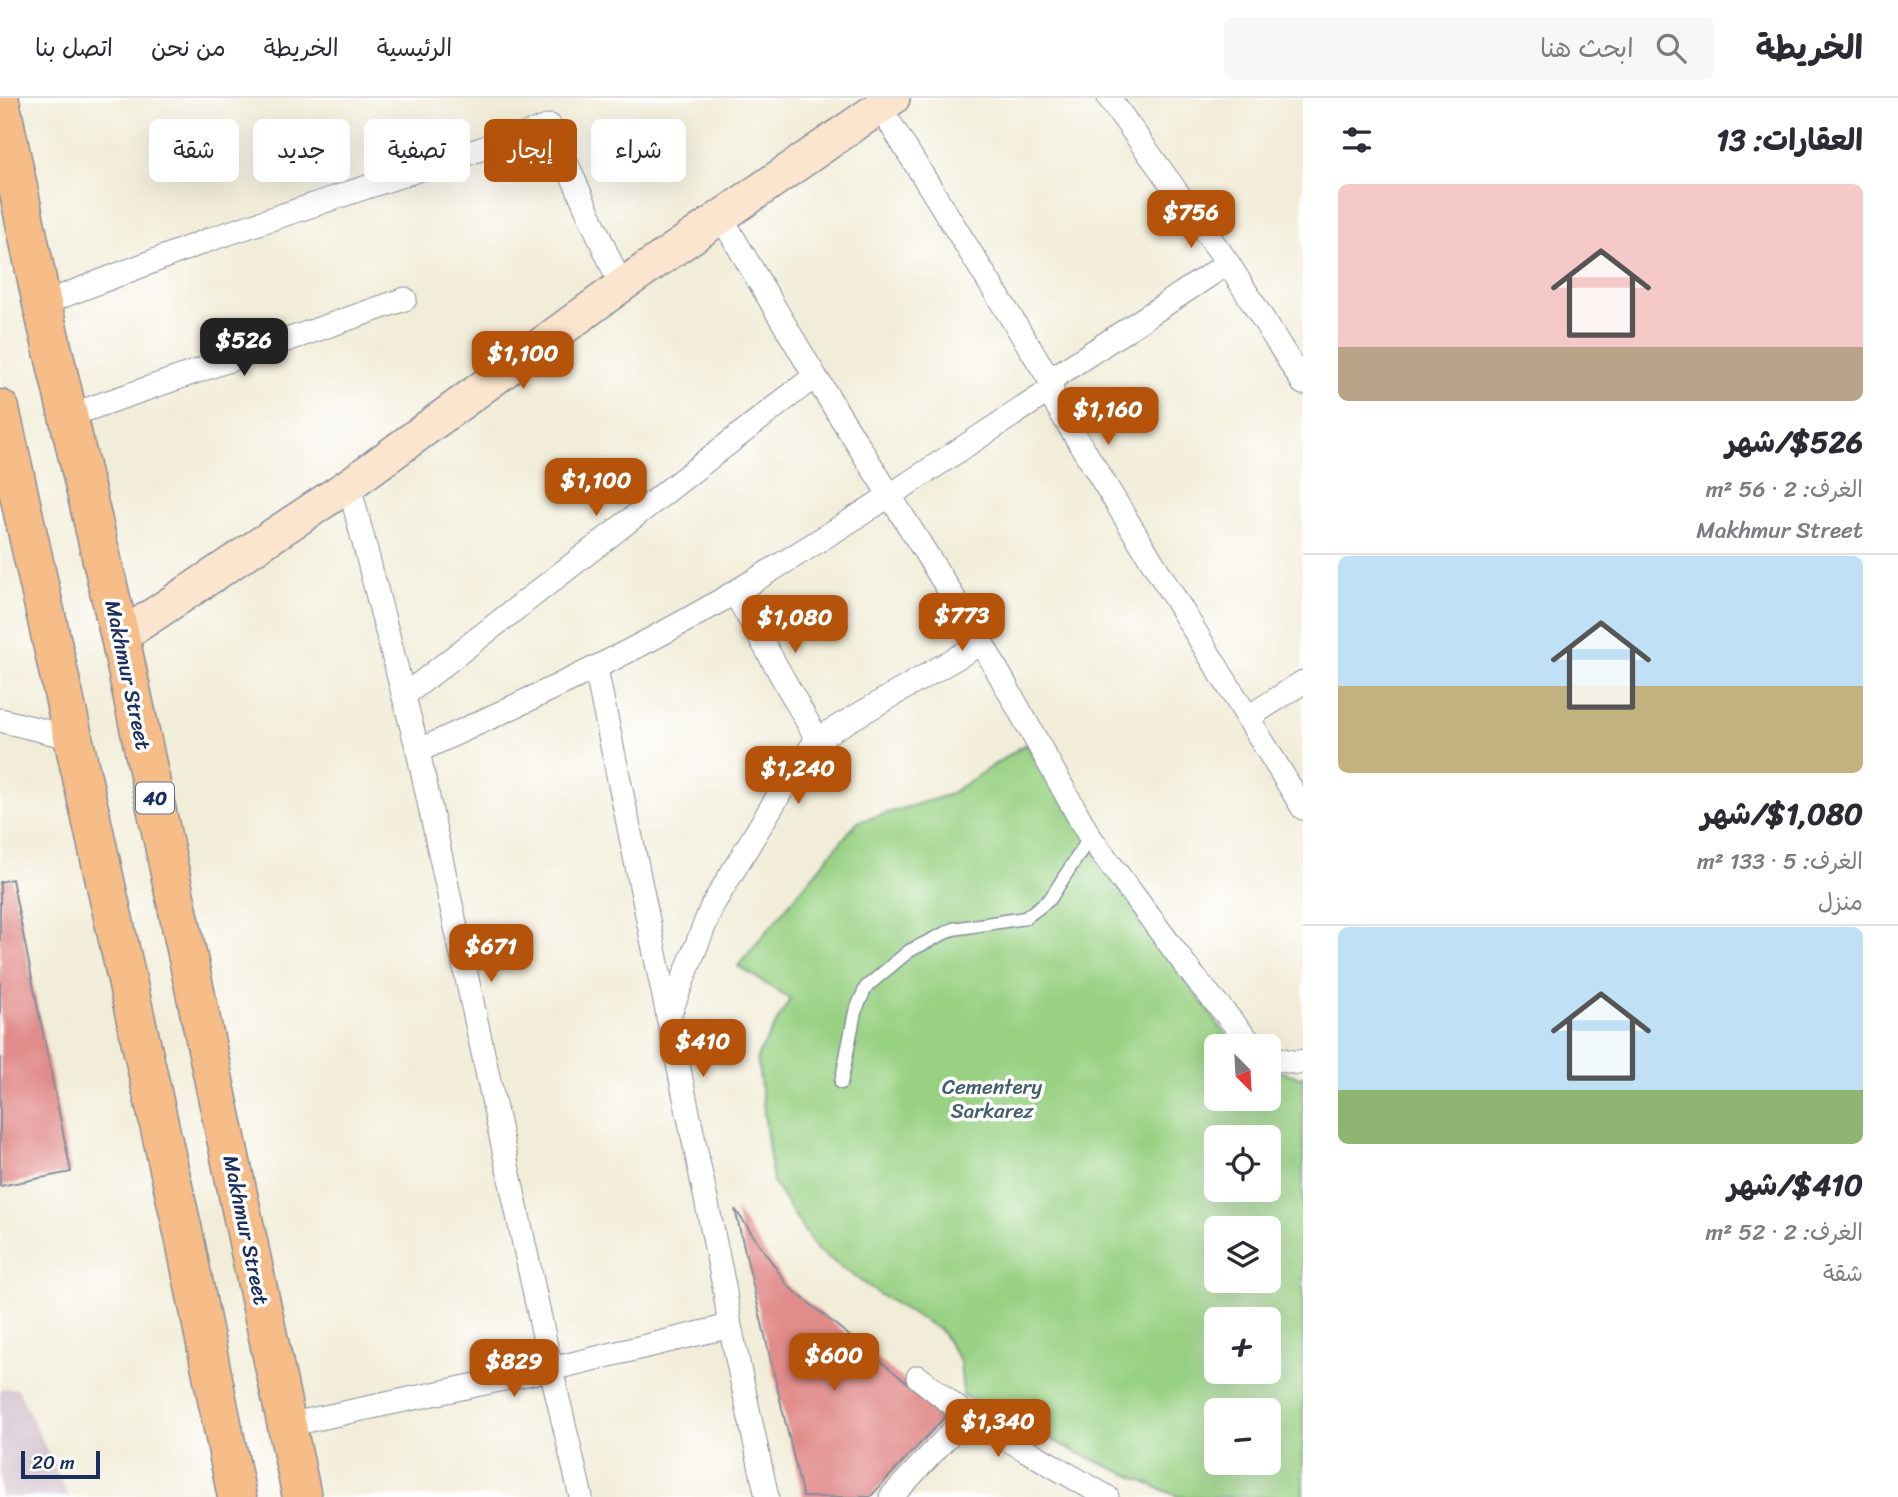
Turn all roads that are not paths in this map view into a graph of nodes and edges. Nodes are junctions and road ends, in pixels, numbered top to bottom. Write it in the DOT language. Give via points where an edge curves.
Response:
graph roads {
  1 [pos="1109,98"];
  2 [pos="0,102"];
  3 [pos="886,103"];
  4 [pos="721,217"];
  5 [pos="1228,263"];
  6 [pos="621,286"];
  7 [pos="405,299"];
  8 [pos="42,304"];
  9 [pos="815,376"];
  10 [pos="1303,383"];
  11 [pos="1051,384"];
  12 [pos="0,409"];
  13 [pos="68,416"];
  14 [pos="349,485"];
  15 [pos="890,495"];
  16 [pos="735,593"];
  17 [pos="120,637"];
  18 [pos="982,643"];
  19 [pos="596,669"];
  20 [pos="1303,682"];
  21 [pos="405,695"];
  22 [pos="1247,718"];
  23 [pos="0,720"];
  24 [pos="73,738"];
  25 [pos="817,739"];
  26 [pos="418,751"];
  27 [pos="1303,808"];
  28 [pos="1090,837"];
  29 [pos="668,1018"];
  30 [pos="1243,1034"];
  31 [pos="1281,1060"];
  32 [pos="1303,1061"];
  33 [pos="841,1083"];
  34 [pos="730,1326"];
  35 [pos="551,1369"];
  36 [pos="918,1377"];
  37 [pos="967,1416"];
  38 [pos="287,1425"];
  39 [pos="237,1497"];
  40 [pos="302,1497"];
  41 [pos="581,1497"];
  42 [pos="767,1497"];
  43 [pos="891,1497"];
  44 [pos="1107,1497"];
  1 -- 5 [label="street"];
  2 -- 8 [label="highway, Makhmur Street / 40"];
  3 -- 4 [label="street"];
  3 -- 11 [label="street"];
  4 -- 6 [label="street"];
  4 -- 9 [label="street"];
  5 -- 10 [label="street"];
  5 -- 11 [label="street"];
  6 -- 8 [label="street" via="550,126 211,239"];
  6 -- 14 [label="street"];
  7 -- 13 [label="street"];
  8 -- 13 [label="highway, Makhmur Street / 40"];
  9 -- 15 [label="street"];
  9 -- 21 [label="street"];
  11 -- 15 [label="street"];
  11 -- 22 [label="street" via="1055,401"];
  12 -- 24 [label="highway"];
  13 -- 17 [label="highway, Makhmur Street / 40"];
  14 -- 17 [label="street"];
  14 -- 21 [label="street"];
  15 -- 16 [label="street"];
  15 -- 18 [label="street"];
  16 -- 19 [label="street"];
  16 -- 25 [label="street"];
  17 -- 38 [label="highway, Makhmur Street / 40"];
  18 -- 25 [label="street"];
  18 -- 28 [label="street"];
  19 -- 26 [label="street"];
  19 -- 29 [label="street"];
  20 -- 22 [label="street"];
  21 -- 26 [label="street"];
  22 -- 27 [label="street"];
  23 -- 24 [label="street"];
  24 -- 39 [label="highway"];
  25 -- 29 [label="street" via="712,906"];
  26 -- 35 [label="street"];
  28 -- 30 [label="street"];
  28 -- 33 [label="lane" via="1049,899 1025,918 953,929 909,951 866,987 855,1012"];
  29 -- 34 [label="street"];
  31 -- 32 [label="street"];
  34 -- 35 [label="street"];
  34 -- 42 [label="street"];
  35 -- 38 [label="street"];
  35 -- 41 [label="street"];
  36 -- 37 [label="street"];
  37 -- 43 [label="street"];
  37 -- 44 [label="street"];
  38 -- 40 [label="highway, Makhmur Street / 40"];
}
